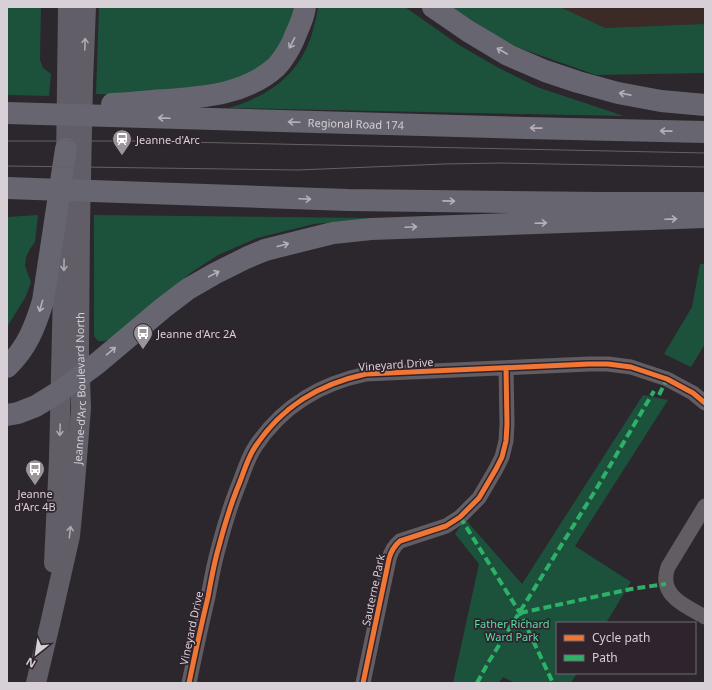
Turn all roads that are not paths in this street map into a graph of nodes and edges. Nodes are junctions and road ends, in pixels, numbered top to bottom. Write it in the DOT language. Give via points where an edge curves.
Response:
graph roads {
  1 [pos="68,7"];
  2 [pos="86,7"];
  3 [pos="305,7"];
  4 [pos="433,7"];
  5 [pos="75,81"];
  6 [pos="705,105"];
  7 [pos="7,107"];
  8 [pos="7,113"];
  9 [pos="705,132"];
  10 [pos="74,150"];
  11 [pos="7,188"];
  12 [pos="266,198"];
  13 [pos="7,200"];
  14 [pos="705,203"];
  15 [pos="705,218"];
  16 [pos="66,226"];
  17 [pos="7,368"];
  18 [pos="506,368"];
  19 [pos="80,376"];
  20 [pos="60,391"];
  21 [pos="705,404"];
  22 [pos="7,415"];
  23 [pos="705,506"];
  24 [pos="705,617"];
  25 [pos="50,624"];
  26 [pos="36,683"];
  27 [pos="189,683"];
  28 [pos="363,683"];
  1 -- 5 [label="main road"];
  5 -- 2 [label="main road, one-way"];
  3 -- 7 [label="highway, one-way" via="291,46 277,66 237,89 185,99 74,107"];
  6 -- 4 [label="highway, one-way" via="661,101 618,93 545,71 508,55"];
  5 -- 10 [label="main road"];
  9 -- 8 [label="highway, Regional Road 174, one-way"];
  10 -- 16 [label="highway"];
  11 -- 12 [label="highway"];
  12 -- 13 [label="highway"];
  12 -- 14 [label="highway, one-way"];
  19 -- 15 [label="highway, one-way" via="163,308 214,274 265,250 333,232"];
  16 -- 17 [label="highway, one-way" via="36,324 25,345"];
  16 -- 19 [label="main road, Jeanne-d'Arc Boulevard North"];
  16 -- 20 [label="main road, Jeanne-d'Arc Boulevard North, one-way"];
  18 -- 21 [label="street, Vineyard Drive" via="589,364 630,367 667,379 693,393"];
  18 -- 27 [label="street, Vineyard Drive" via="352,377 310,394 274,423 254,448 234,498 218,547"];
  18 -- 28 [label="street, Sauterne Park" via="507,424 502,457 479,498 460,518 446,526 400,541 395,545 389,559"];
  19 -- 20 [label="highway"];
  25 -- 19 [label="main road, Jeanne-d'Arc Boulevard North, one-way" via="70,536"];
  20 -- 22 [label="highway" via="36,406"];
  20 -- 25 [label="main road, Jeanne-d'Arc Boulevard North, one-way"];
  23 -- 24 [label="street" via="668,567 666,576 666,584 675,599"];
  25 -- 26 [label="main road, Jeanne-d'Arc Boulevard North"];
}
